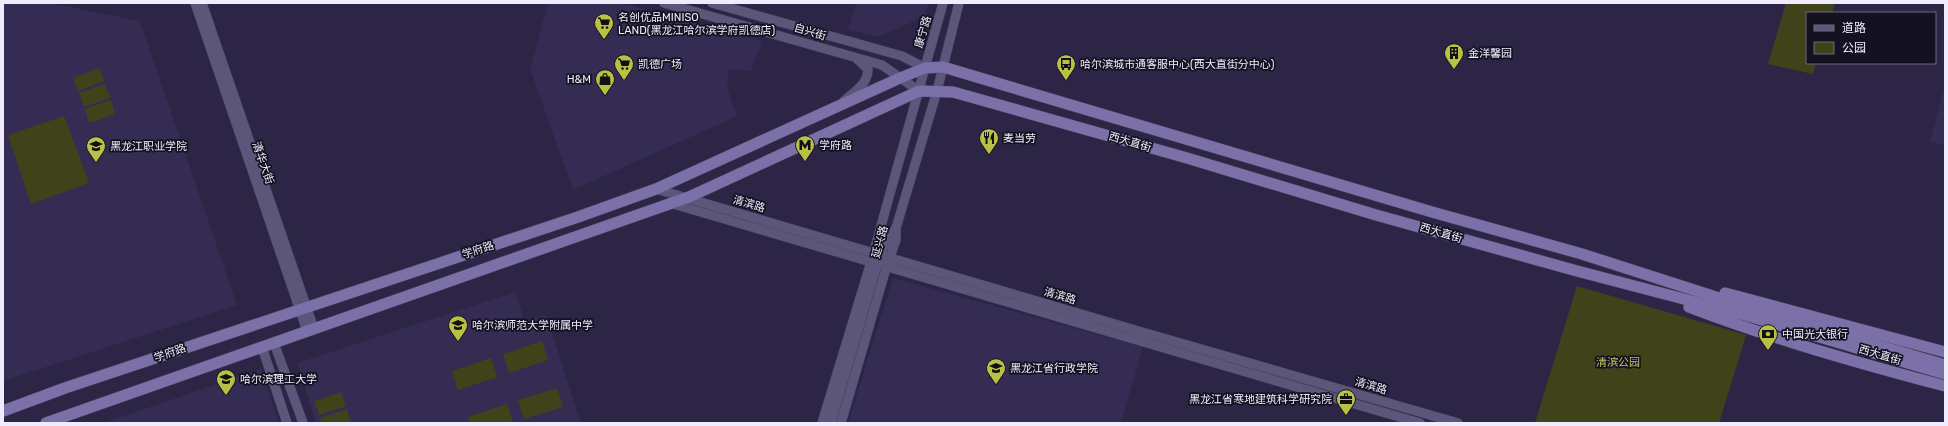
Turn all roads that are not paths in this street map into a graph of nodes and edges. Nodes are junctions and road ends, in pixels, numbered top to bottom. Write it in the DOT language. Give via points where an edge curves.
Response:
graph roads {
  1 [pos="195,3"];
  2 [pos="202,3"];
  3 [pos="664,3"];
  4 [pos="712,3"];
  5 [pos="944,3"];
  6 [pos="959,3"];
  7 [pos="848,55"];
  8 [pos="943,67"];
  9 [pos="925,68"];
  10 [pos="900,78"];
  11 [pos="919,91"];
  12 [pos="937,91"];
  13 [pos="837,106"];
  14 [pos="656,189"];
  15 [pos="685,198"];
  16 [pos="670,203"];
  17 [pos="896,228"];
  18 [pos="876,258"];
  19 [pos="888,262"];
  20 [pos="1635,270"];
  21 [pos="1636,287"];
  22 [pos="303,308"];
  23 [pos="1746,311"];
  24 [pos="311,330"];
  25 [pos="274,343"];
  26 [pos="262,347"];
  27 [pos="1943,350"];
  28 [pos="1945,365"];
  29 [pos="1945,374"];
  30 [pos="1941,385"];
  31 [pos="1945,396"];
  32 [pos="3,411"];
  33 [pos="46,423"];
  34 [pos="287,423"];
  35 [pos="303,423"];
  36 [pos="822,423"];
  37 [pos="831,423"];
  38 [pos="841,423"];
  39 [pos="1420,423"];
  40 [pos="1458,423"];
  1 -- 22 [label="main road, 清华大街"];
  2 -- 22 [label="main road, 清华大街"];
  3 -- 7 [label="main road, 自兴街"];
  4 -- 9 [label="main road, 自兴街" via="902,56"];
  5 -- 9 [label="main road, 康宁路"];
  6 -- 8 [label="main road"];
  7 -- 10 [label="main road, 自兴街" via="882,65"];
  7 -- 13 [label="main road" via="862,62 868,69 868,77 863,85"];
  8 -- 9 [label="highway, 学府路"];
  8 -- 12 [label="main road, 延兴路"];
  8 -- 20 [label="highway, 西大直街"];
  9 -- 10 [label="highway, 学府路"];
  9 -- 11 [label="main road, 延兴路"];
  10 -- 11 [label="main road, 自兴街"];
  10 -- 13 [label="highway, 学府路"];
  11 -- 12 [label="highway, 学府路"];
  11 -- 15 [label="highway, 学府路"];
  11 -- 18 [label="main road, 延兴路"];
  12 -- 17 [label="main road, 延兴路"];
  12 -- 21 [label="highway, 西大直街" via="953,92 1376,215"];
  13 -- 14 [label="highway, 学府路"];
  14 -- 15 [label="main road, 清滨路"];
  14 -- 22 [label="highway, 学府路"];
  15 -- 16 [label="highway, 学府路"];
  15 -- 18 [label="main road, 清滨路"];
  16 -- 18 [label="main road, 清滨路"];
  16 -- 24 [label="highway, 学府路"];
  17 -- 18 [label="main road"];
  17 -- 19 [label="main road, 延兴路" via="896,240"];
  18 -- 19 [label="main road, 清滨路"];
  18 -- 36 [label="main road, 延兴路"];
  18 -- 37 [label="main road"];
  19 -- 38 [label="main road, 延兴路"];
  19 -- 39 [label="main road, 清滨路"];
  19 -- 40 [label="main road, 清滨路"];
  20 -- 23 [label="highway, 西大直街"];
  20 -- 27 [label="highway"];
  21 -- 23 [label="highway, 西大直街"];
  21 -- 30 [label="highway" via="1742,327"];
  22 -- 24 [label="main road, 清华大街"];
  22 -- 32 [label="highway, 学府路"];
  23 -- 28 [label="highway, 西大直街"];
  23 -- 29 [label="highway, 西大直街"];
  24 -- 25 [label="highway, 学府路"];
  25 -- 26 [label="highway, 学府路"];
  25 -- 35 [label="main road"];
  26 -- 33 [label="highway, 学府路"];
  26 -- 34 [label="main road"];
  30 -- 31 [label="highway"];
}
